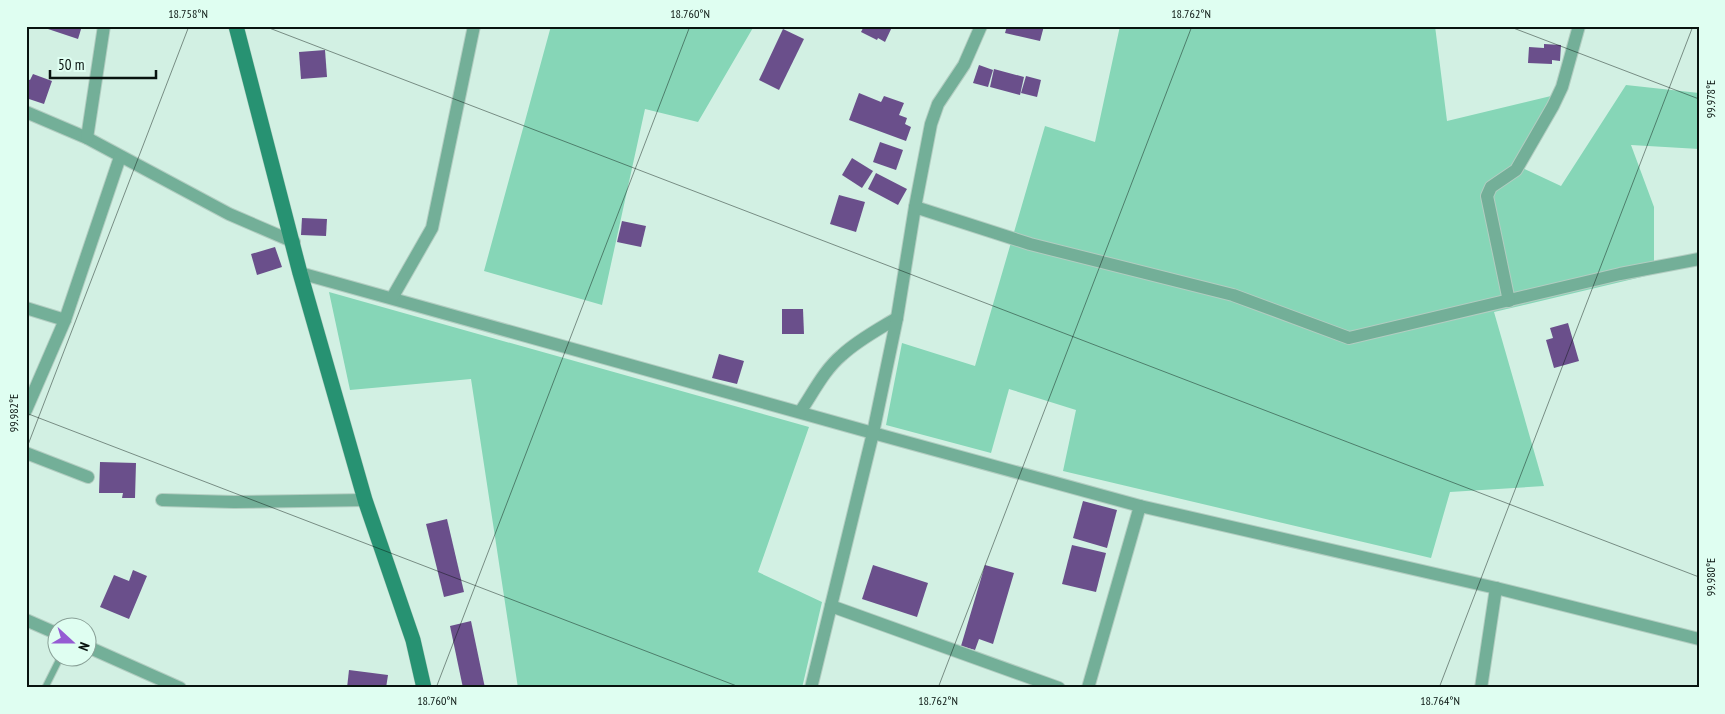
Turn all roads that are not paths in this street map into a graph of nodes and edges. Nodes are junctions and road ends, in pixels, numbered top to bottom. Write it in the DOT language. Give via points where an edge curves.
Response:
graph roads {
  1 [pos="104,26"];
  2 [pos="236,26"];
  3 [pos="474,26"];
  4 [pos="981,26"];
  5 [pos="1579,26"];
  6 [pos="26,112"];
  7 [pos="87,138"];
  8 [pos="120,157"];
  9 [pos="915,206"];
  10 [pos="294,242"];
  11 [pos="1699,259"];
  12 [pos="300,272"];
  13 [pos="392,298"];
  14 [pos="1509,301"];
  15 [pos="26,308"];
  16 [pos="897,318"];
  17 [pos="65,320"];
  18 [pos="26,410"];
  19 [pos="800,412"];
  20 [pos="873,433"];
  21 [pos="26,453"];
  22 [pos="88,477"];
  23 [pos="162,500"];
  24 [pos="365,500"];
  25 [pos="1140,506"];
  26 [pos="1496,588"];
  27 [pos="830,606"];
  28 [pos="26,620"];
  29 [pos="48,630"];
  30 [pos="1699,639"];
  31 [pos="98,651"];
  32 [pos="56,666"];
  33 [pos="45,688"];
  34 [pos="180,688"];
  35 [pos="424,688"];
  36 [pos="811,688"];
  37 [pos="1058,688"];
  38 [pos="1088,688"];
  39 [pos="1482,688"];
  1 -- 7 [label="street"];
  2 -- 10 [label="street"];
  3 -- 13 [label="street" via="432,228"];
  4 -- 9 [label="street" via="964,65 938,104"];
  5 -- 14 [label="street" via="1562,87 1553,106 1516,170 1491,187 1487,196"];
  6 -- 7 [label="street"];
  7 -- 8 [label="street"];
  8 -- 10 [label="street" via="229,214"];
  8 -- 17 [label="street"];
  9 -- 14 [label="street" via="1030,244 1233,295 1349,338"];
  9 -- 16 [label="street"];
  10 -- 12 [label="street"];
  11 -- 14 [label="street"];
  12 -- 13 [label="street"];
  12 -- 24 [label="street"];
  13 -- 19 [label="street"];
  15 -- 17 [label="street"];
  16 -- 19 [label="street" via="841,355"];
  16 -- 20 [label="street"];
  17 -- 18 [label="street"];
  19 -- 20 [label="street"];
  20 -- 25 [label="street"];
  20 -- 27 [label="street"];
  21 -- 22 [label="street"];
  23 -- 24 [label="street"];
  24 -- 35 [label="street" via="413,640"];
  25 -- 26 [label="street"];
  25 -- 38 [label="street"];
  26 -- 30 [label="street"];
  26 -- 39 [label="street"];
  27 -- 36 [label="street"];
  27 -- 37 [label="street"];
  28 -- 29 [label="street"];
  31 -- 34 [label="street"];
  32 -- 33 [label="lane"];
}
